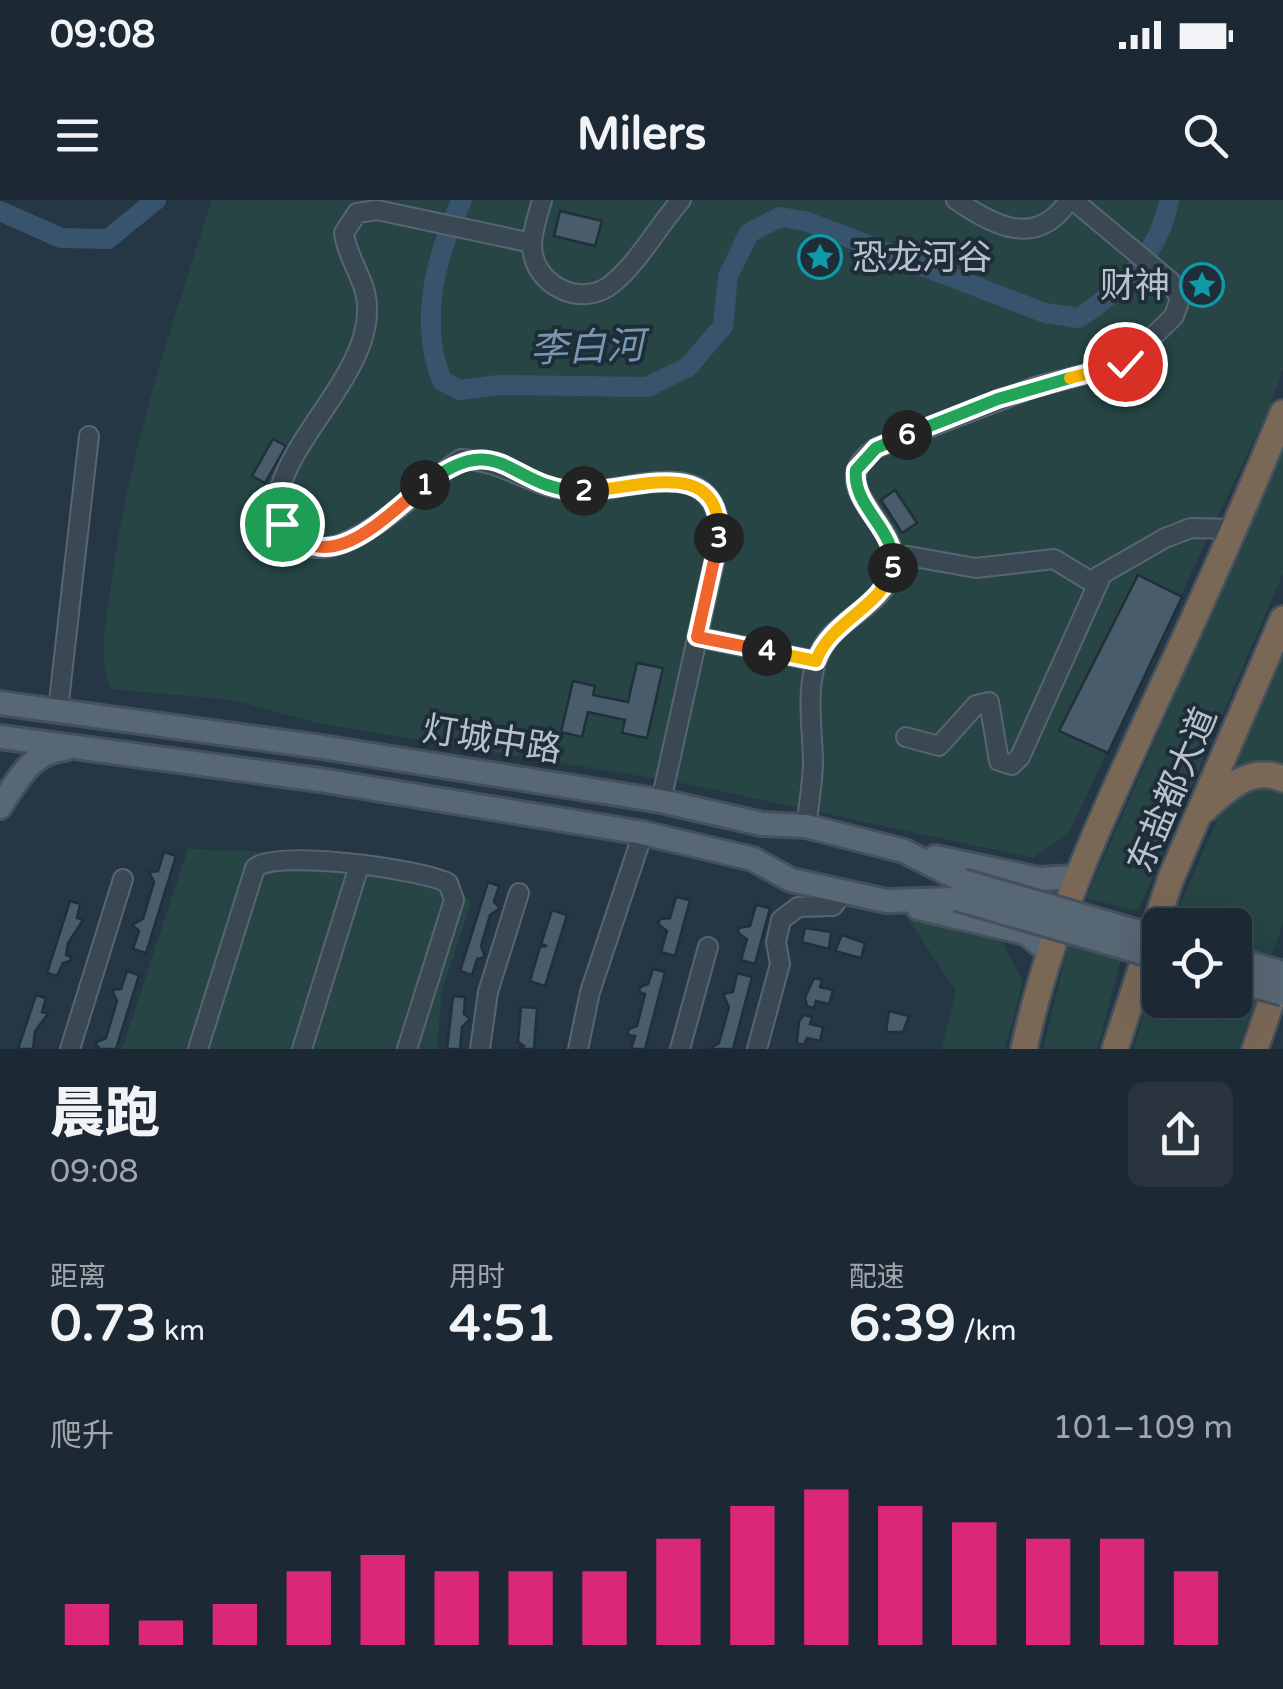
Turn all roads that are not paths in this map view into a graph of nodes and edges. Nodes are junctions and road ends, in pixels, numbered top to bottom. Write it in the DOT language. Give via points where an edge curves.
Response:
graph roads {
  1 [pos="542,200"];
  2 [pos="682,200"];
  3 [pos="956,200"];
  4 [pos="1071,200"];
  5 [pos="532,242"];
  6 [pos="1283,413"];
  7 [pos="90,436"];
  8 [pos="1235,530"];
  9 [pos="894,558"];
  10 [pos="1100,579"];
  11 [pos="1283,618"];
  12 [pos="697,637"];
  13 [pos="816,661"];
  14 [pos="14,704"];
  15 [pos="58,710"];
  16 [pos="906,737"];
  17 [pos="5,738"];
  18 [pos="85,748"];
  19 [pos="1283,779"];
  20 [pos="661,801"];
  21 [pos="0,804"];
  22 [pos="691,808"];
  23 [pos="1196,817"];
  24 [pos="762,824"];
  25 [pos="806,826"];
  26 [pos="643,833"];
  27 [pos="683,842"];
  28 [pos="904,851"];
  29 [pos="753,859"];
  30 [pos="359,866"];
  31 [pos="1074,877"];
  32 [pos="123,880"];
  33 [pos="960,890"];
  34 [pos="844,892"];
  35 [pos="519,893"];
  36 [pos="886,901"];
  37 [pos="1142,934"];
  38 [pos="708,947"];
  39 [pos="1142,952"];
  40 [pos="1050,953"];
  41 [pos="1252,963"];
  42 [pos="1283,971"];
  43 [pos="1252,985"];
  44 [pos="1283,994"];
  45 [pos="70,1049"];
  46 [pos="198,1049"];
  47 [pos="302,1049"];
  48 [pos="407,1049"];
  49 [pos="480,1049"];
  50 [pos="578,1049"];
  51 [pos="680,1049"];
  52 [pos="757,1049"];
  53 [pos="1024,1049"];
  54 [pos="1115,1049"];
  55 [pos="1255,1049"];
  1 -- 5 [label="street"];
  2 -- 5 [label="street" via="622,274 594,294 564,292 548,281"];
  3 -- 4 [label="street" via="988,222 1015,230 1042,225"];
  4 -- 9 [label="street" via="1170,281 1180,299 1174,316 1125,364 998,399 861,459 857,491"];
  5 -- 12 [label="street" via="405,215 358,213 344,233 368,305 366,324 276,498 282,524 306,546 343,547 461,459 503,464 572,492 680,481 706,496 719,526"];
  6 -- 8 [label="highway"];
  7 -- 15 [label="street"];
  8 -- 10 [label="street" via="1192,528"];
  8 -- 31 [label="highway"];
  9 -- 10 [label="street" via="976,568 1054,560 1090,581"];
  9 -- 13 [label="street" via="880,594 838,626"];
  10 -- 16 [label="street" via="1012,765 1000,761 989,702 976,705 940,746"];
  11 -- 23 [label="highway, 东盐都大道"];
  12 -- 13 [label="street"];
  12 -- 20 [label="street"];
  13 -- 25 [label="street"];
  14 -- 15 [label="main road, 灯城中路"];
  14 -- 17 [label="main road"];
  15 -- 20 [label="main road, 灯城中路"];
  17 -- 18 [label="main road, 灯城中路"];
  17 -- 21 [label="main road"];
  18 -- 21 [label="main road" via="40,756"];
  18 -- 26 [label="main road, 灯城中路"];
  19 -- 23 [label="highway" via="1252,775"];
  20 -- 22 [label="main road, 灯城中路"];
  22 -- 24 [label="main road, 灯城中路"];
  22 -- 27 [label="main road"];
  23 -- 54 [label="highway, 东盐都大道" via="1148,939"];
  24 -- 25 [label="main road, 灯城中路"];
  24 -- 29 [label="main road"];
  25 -- 28 [label="main road, 灯城中路"];
  26 -- 27 [label="main road, 灯城中路"];
  26 -- 50 [label="street"];
  27 -- 29 [label="main road, 灯城中路"];
  28 -- 31 [label="main road" via="1038,879"];
  28 -- 33 [label="main road, 灯城中路"];
  29 -- 34 [label="main road, 灯城中路" via="791,880"];
  30 -- 46 [label="street" via="316,860 259,864"];
  30 -- 47 [label="street"];
  30 -- 48 [label="street" via="435,878 453,890"];
  31 -- 40 [label="highway"];
  32 -- 45 [label="street"];
  33 -- 36 [label="main road, 灯城中路"];
  33 -- 37 [label="main road, bridge"];
  33 -- 39 [label="main road, bridge"];
  34 -- 36 [label="main road, 灯城中路"];
  34 -- 52 [label="street" via="833,906 798,907 782,918 780,964"];
  35 -- 49 [label="street" via="488,992"];
  36 -- 40 [label="main road" via="1026,933"];
  38 -- 51 [label="street"];
  40 -- 53 [label="highway"];
  41 -- 42 [label="main road, bridge"];
  42 -- 55 [label="highway"];
  43 -- 44 [label="main road, bridge"];
}
